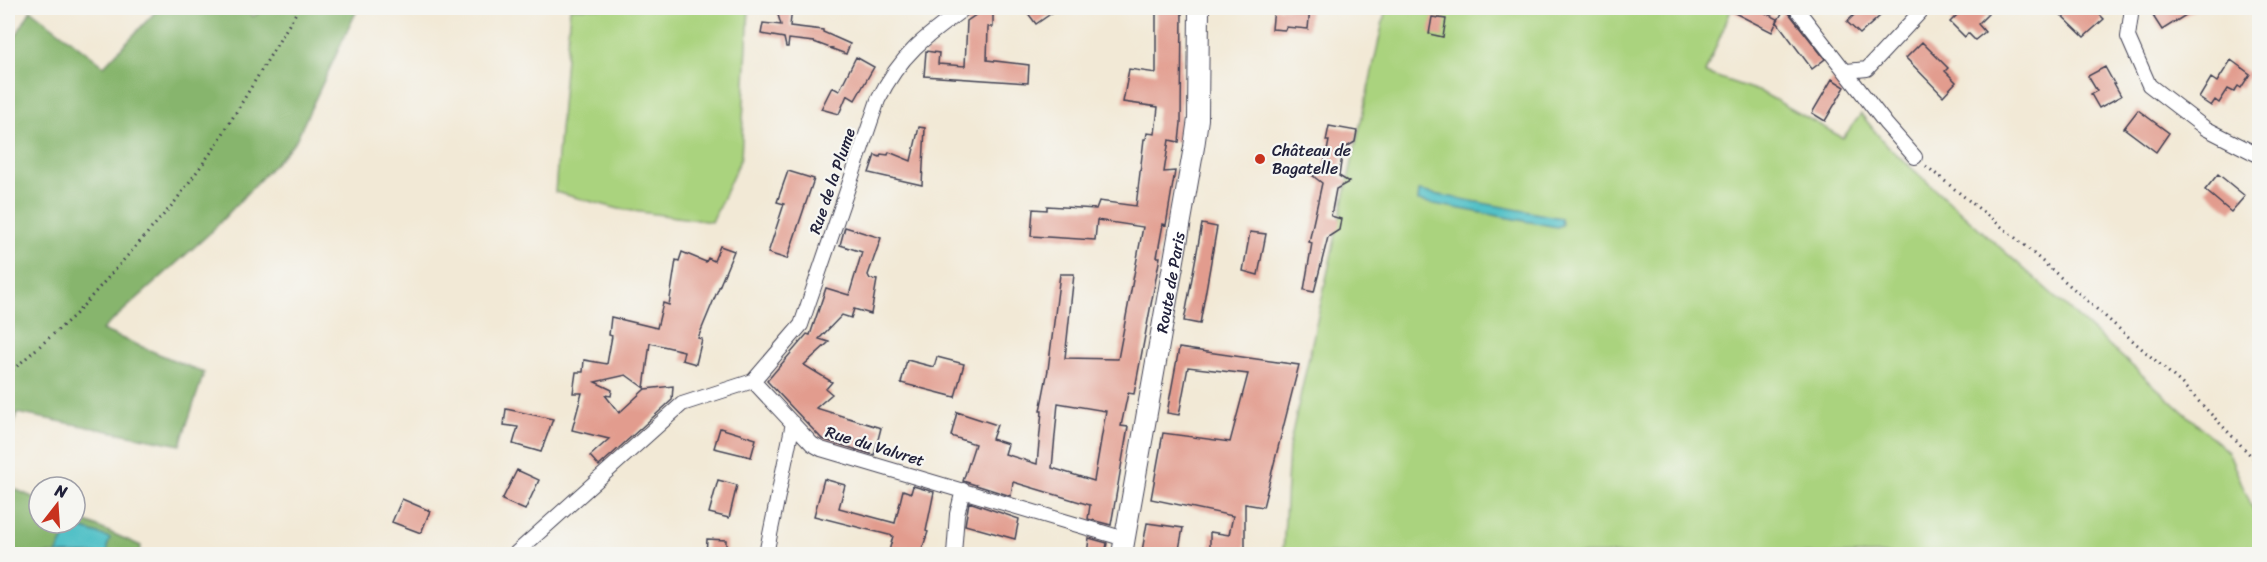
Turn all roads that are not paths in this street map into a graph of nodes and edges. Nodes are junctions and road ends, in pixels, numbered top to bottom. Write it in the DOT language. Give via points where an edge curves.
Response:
graph roads {
  1 [pos="965,8"];
  2 [pos="1199,8"];
  3 [pos="1796,8"];
  4 [pos="1924,8"];
  5 [pos="2132,8"];
  6 [pos="1847,71"];
  7 [pos="2259,156"];
  8 [pos="1915,157"];
  9 [pos="753,381"];
  10 [pos="793,423"];
  11 [pos="963,490"];
  12 [pos="1123,547"];
  13 [pos="515,555"];
  14 [pos="766,555"];
  15 [pos="954,555"];
  1 -- 9 [label="street, Rue de la Plume" via="918,42 889,77 801,325"];
  2 -- 12 [label="main road, Route de Paris" via="1198,119"];
  3 -- 6 [label="street"];
  4 -- 6 [label="street" via="1867,69"];
  5 -- 7 [label="street" via="2128,37 2149,85 2205,128"];
  6 -- 8 [label="street"];
  9 -- 10 [label="street, Rue du Valvret"];
  9 -- 13 [label="street" via="682,404"];
  10 -- 11 [label="street, Rue du Valvret" via="820,449"];
  10 -- 14 [label="street"];
  11 -- 12 [label="street, Rue du Valvret"];
  11 -- 15 [label="street"];
}
